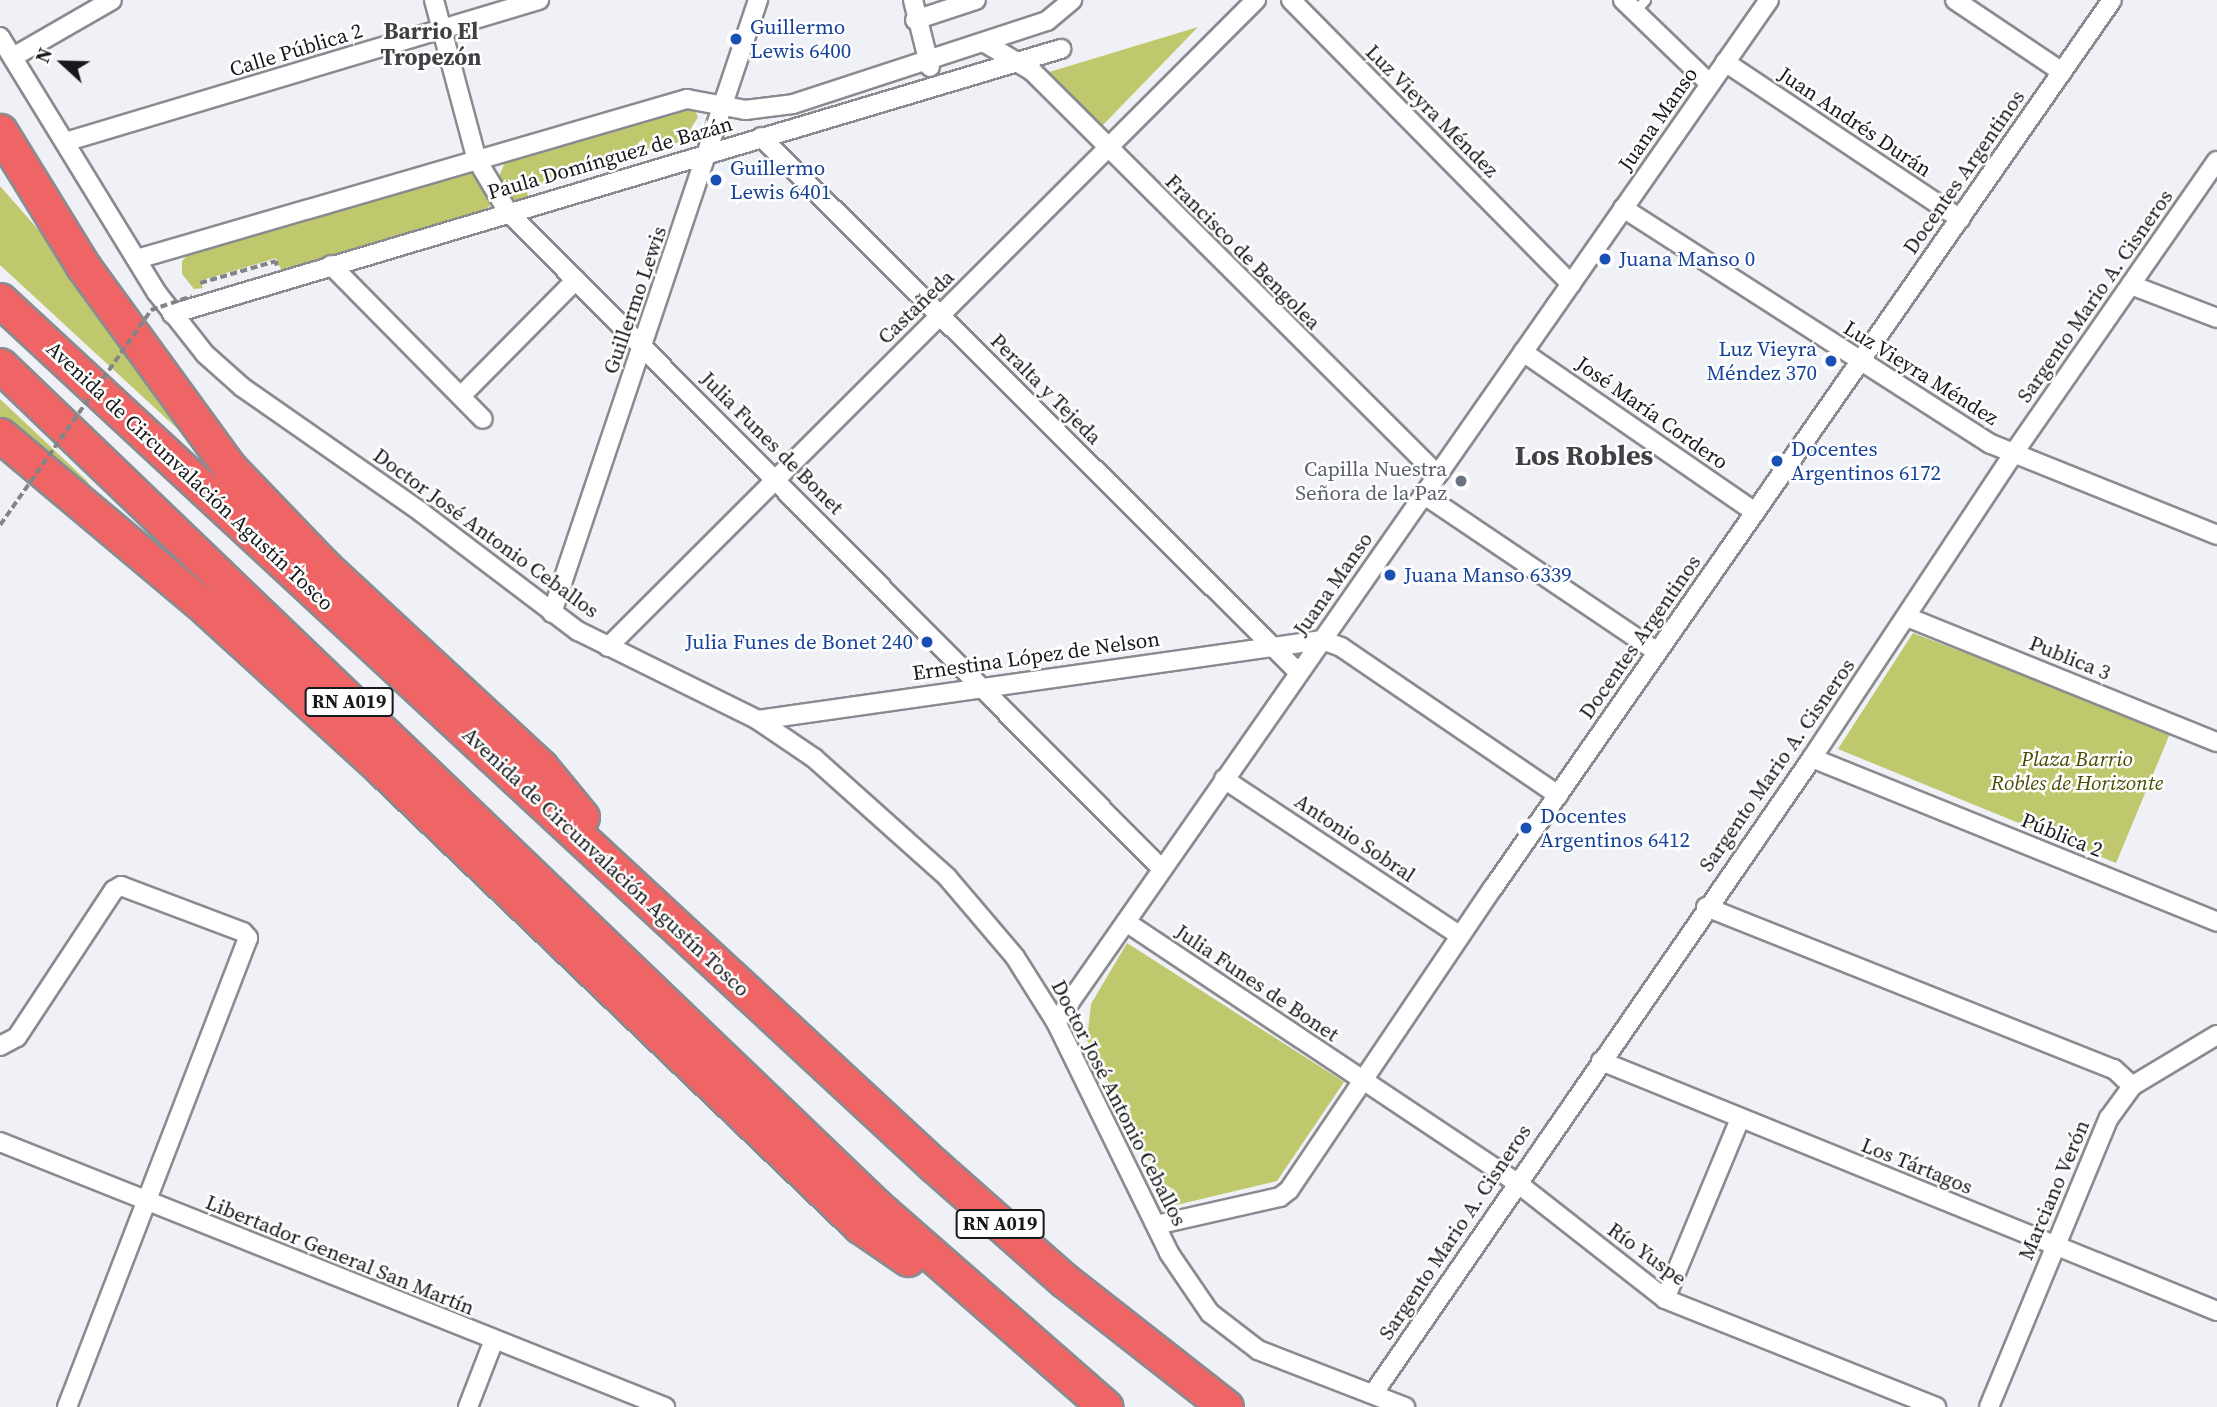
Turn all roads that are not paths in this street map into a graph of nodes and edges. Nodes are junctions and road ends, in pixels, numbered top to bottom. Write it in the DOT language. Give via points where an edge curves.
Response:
graph roads {
  1 [pos="434,0"];
  2 [pos="539,0"];
  3 [pos="758,0"];
  4 [pos="913,0"];
  5 [pos="976,0"];
  6 [pos="1072,0"];
  7 [pos="1256,0"];
  8 [pos="1291,0"];
  9 [pos="1769,0"];
  10 [pos="1955,0"];
  11 [pos="2112,0"];
  12 [pos="103,2"];
  13 [pos="1634,4"];
  14 [pos="915,20"];
  15 [pos="443,30"];
  16 [pos="0,37"];
  17 [pos="985,43"];
  18 [pos="1061,49"];
  19 [pos="13,57"];
  20 [pos="926,60"];
  21 [pos="1017,62"];
  22 [pos="1726,62"];
  23 [pos="2062,72"];
  24 [pos="938,83"];
  25 [pos="1710,84"];
  26 [pos="723,107"];
  27 [pos="0,131"];
  28 [pos="761,137"];
  29 [pos="65,142"];
  30 [pos="1108,151"];
  31 [pos="708,153"];
  32 [pos="477,160"];
  33 [pos="2217,161"];
  34 [pos="0,173"];
  35 [pos="1623,208"];
  36 [pos="508,212"];
  37 [pos="1960,219"];
  38 [pos="66,240"];
  39 [pos="138,259"];
  40 [pos="331,265"];
  41 [pos="576,280"];
  42 [pos="1571,284"];
  43 [pos="2131,285"];
  44 [pos="0,300"];
  45 [pos="172,314"];
  46 [pos="940,316"];
  47 [pos="2217,318"];
  48 [pos="644,345"];
  49 [pos="1523,352"];
  50 [pos="1859,362"];
  51 [pos="0,365"];
  52 [pos="462,396"];
  53 [pos="483,419"];
  54 [pos="0,435"];
  55 [pos="2013,454"];
  56 [pos="0,457"];
  57 [pos="1437,474"];
  58 [pos="775,479"];
  59 [pos="69,495"];
  60 [pos="1423,495"];
  61 [pos="1755,512"];
  62 [pos="2217,535"];
  63 [pos="552,613"];
  64 [pos="1907,617"];
  65 [pos="1322,640"];
  66 [pos="1270,645"];
  67 [pos="608,647"];
  68 [pos="1657,652"];
  69 [pos="1298,673"];
  70 [pos="984,688"];
  71 [pos="758,720"];
  72 [pos="2217,742"];
  73 [pos="1812,758"];
  74 [pos="1224,779"];
  75 [pos="1558,795"];
  76 [pos="1162,869"];
  77 [pos="1706,907"];
  78 [pos="662,913"];
  79 [pos="1126,922"];
  80 [pos="2217,922"];
  81 [pos="1460,936"];
  82 [pos="1056,1022"];
  83 [pos="2217,1035"];
  84 [pos="0,1046"];
  85 [pos="1601,1061"];
  86 [pos="1363,1082"];
  87 [pos="2132,1086"];
  88 [pos="1740,1119"];
  89 [pos="0,1142"];
  90 [pos="1516,1182"];
  91 [pos="145,1202"];
  92 [pos="1156,1225"];
  93 [pos="2055,1246"];
  94 [pos="1665,1299"];
  95 [pos="2217,1311"];
  96 [pos="494,1340"];
  97 [pos="1028,1342"];
  98 [pos="1373,1394"];
  99 [pos="67,1407"];
  100 [pos="468,1407"];
  101 [pos="665,1407"];
  102 [pos="1106,1407"];
  103 [pos="1226,1407"];
  104 [pos="1405,1407"];
  105 [pos="1936,1407"];
  106 [pos="1989,1407"];
  1 -- 15 [label="street, Julia Funes de Bonet"];
  2 -- 15 [label="street, Calle Pública 2"];
  3 -- 26 [label="street, Guillermo Lewis"];
  4 -- 14 [label="street"];
  5 -- 14 [label="street"];
  6 -- 17 [label="street, Paula Domínguez de Bazán" via="1047,21"];
  7 -- 30 [label="street, Castañeda"];
  8 -- 42 [label="street, Luz Vieyra Méndez"];
  9 -- 22 [label="street, Juana Manso"];
  10 -- 23 [label="street"];
  11 -- 23 [label="street, Docentes Argentinos"];
  12 -- 19 [label="street"];
  13 -- 25 [label="street"];
  14 -- 20 [label="street"];
  15 -- 29 [label="street, Calle Pública 2"];
  15 -- 32 [label="street, Julia Funes de Bonet"];
  16 -- 19 [label="street, Doctor José Antonio Ceballos"];
  17 -- 20 [label="street, Paula Domínguez de Bazán"];
  17 -- 21 [label="street, Francisco de Bengolea"];
  18 -- 21 [label="street, Paula Domínguez de Bazán"];
  19 -- 29 [label="street, Doctor José Antonio Ceballos"];
  20 -- 24 [label="street"];
  20 -- 26 [label="street, Paula Domínguez de Bazán" via="793,104 745,110"];
  21 -- 24 [label="street, Paula Domínguez de Bazán"];
  21 -- 30 [label="street, Francisco de Bengolea"];
  22 -- 25 [label="street, Juana Manso"];
  22 -- 37 [label="street, Juan Andrés Durán"];
  23 -- 37 [label="street, Docentes Argentinos"];
  24 -- 28 [label="street, Paula Domínguez de Bazán"];
  25 -- 35 [label="street, Juana Manso"];
  26 -- 31 [label="street, Guillermo Lewis"];
  26 -- 32 [label="street, Paula Domínguez de Bazán" via="687,99"];
  27 -- 38 [label="highway"];
  28 -- 31 [label="street, Paula Domínguez de Bazán"];
  28 -- 46 [label="street, Peralta y Tejeda"];
  29 -- 39 [label="street, Doctor José Antonio Ceballos"];
  30 -- 46 [label="street, Castañeda"];
  30 -- 57 [label="street, Francisco de Bengolea"];
  31 -- 36 [label="street, Paula Domínguez de Bazán"];
  31 -- 48 [label="street, Guillermo Lewis"];
  32 -- 36 [label="street, Julia Funes de Bonet"];
  32 -- 39 [label="street, Paula Domínguez de Bazán"];
  33 -- 43 [label="street, Sargento Mario A. Cisneros"];
  34 -- 38 [label="highway"];
  35 -- 42 [label="street, Juana Manso"];
  35 -- 50 [label="street, Luz Vieyra Méndez"];
  36 -- 40 [label="street, Paula Domínguez de Bazán"];
  36 -- 41 [label="street, Julia Funes de Bonet"];
  37 -- 50 [label="street, Docentes Argentinos"];
  38 -- 78 [label="highway" via="184,411 229,467 325,567 540,766"];
  39 -- 45 [label="street, Doctor José Antonio Ceballos"];
  40 -- 45 [label="street, Paula Domínguez de Bazán"];
  40 -- 52 [label="street"];
  41 -- 48 [label="street, Julia Funes de Bonet"];
  41 -- 52 [label="street"];
  42 -- 49 [label="street, Juana Manso"];
  43 -- 47 [label="street"];
  43 -- 55 [label="street, Sargento Mario A. Cisneros"];
  44 -- 78 [label="highway, Avenida de Circunvalación Agustín Tosco / RN A019"];
  45 -- 63 [label="street, Doctor José Antonio Ceballos" via="205,354 242,387 421,512"];
  46 -- 58 [label="street, Castañeda"];
  46 -- 66 [label="street, Peralta y Tejeda"];
  48 -- 58 [label="street, Julia Funes de Bonet"];
  48 -- 63 [label="street, Guillermo Lewis"];
  49 -- 57 [label="street, Juana Manso"];
  49 -- 61 [label="street, José María Cordero"];
  50 -- 55 [label="street, Luz Vieyra Méndez"];
  50 -- 61 [label="street, Docentes Argentinos"];
  51 -- 97 [label="highway, RN A019" via="768,1103"];
  52 -- 53 [label="street"];
  54 -- 59 [label="highway"];
  55 -- 62 [label="street, Luz Vieyra Méndez"];
  55 -- 64 [label="street, Sargento Mario A. Cisneros"];
  56 -- 59 [label="highway"];
  57 -- 60 [label="street, Juana Manso"];
  58 -- 67 [label="street, Castañeda"];
  58 -- 70 [label="street, Julia Funes de Bonet"];
  59 -- 97 [label="highway" via="170,575 381,768 860,1226"];
  60 -- 65 [label="street, Juana Manso"];
  60 -- 68 [label="street"];
  61 -- 68 [label="street, Docentes Argentinos"];
  63 -- 67 [label="street, Doctor José Antonio Ceballos"];
  64 -- 72 [label="street, Publica 3"];
  64 -- 73 [label="street, Sargento Mario A. Cisneros"];
  65 -- 66 [label="street, Ernestina López de Nelson"];
  65 -- 69 [label="street, Juana Manso"];
  65 -- 75 [label="street" via="1341,647"];
  66 -- 69 [label="street, Peralta y Tejeda"];
  66 -- 70 [label="street, Ernestina López de Nelson"];
  67 -- 71 [label="street, Doctor José Antonio Ceballos"];
  68 -- 75 [label="street, Docentes Argentinos"];
  69 -- 74 [label="street, Juana Manso"];
  70 -- 71 [label="street, Ernestina López de Nelson"];
  70 -- 76 [label="street, Julia Funes de Bonet"];
  71 -- 82 [label="street, Doctor José Antonio Ceballos" via="814,758 968,897 1016,957"];
  73 -- 77 [label="street, Sargento Mario A. Cisneros"];
  73 -- 80 [label="street, Pública 2"];
  74 -- 76 [label="street, Juana Manso"];
  74 -- 81 [label="street, Antonio Sobral"];
  75 -- 81 [label="street, Docentes Argentinos"];
  76 -- 79 [label="street, Juana Manso"];
  77 -- 85 [label="street, Sargento Mario A. Cisneros"];
  77 -- 87 [label="street" via="2114,1069"];
  78 -- 103 [label="highway, Avenida de Circunvalación Agustín Tosco / RN A019" via="996,1221"];
  79 -- 82 [label="street, Juana Manso"];
  79 -- 86 [label="street, Julia Funes de Bonet"];
  81 -- 86 [label="street, Docentes Argentinos"];
  82 -- 92 [label="street, Doctor José Antonio Ceballos"];
  83 -- 87 [label="street, Marciano Verón"];
  84 -- 91 [label="street" via="17,1037 121,886 243,932 248,938 246,946"];
  85 -- 88 [label="street, Los Tártagos"];
  85 -- 90 [label="street, Sargento Mario A. Cisneros"];
  86 -- 90 [label="street, Río Yuspe"];
  86 -- 92 [label="street, Docentes Argentinos" via="1280,1197"];
  87 -- 93 [label="street, Marciano Verón" via="2097,1143"];
  88 -- 93 [label="street, Los Tártagos"];
  88 -- 94 [label="street"];
  89 -- 91 [label="street, Libertador General San Martín"];
  90 -- 94 [label="street, Río Yuspe"];
  90 -- 98 [label="street, Sargento Mario A. Cisneros"];
  91 -- 96 [label="street, Libertador General San Martín"];
  91 -- 99 [label="street"];
  92 -- 98 [label="street, Doctor José Antonio Ceballos" via="1195,1296 1224,1327 1258,1350"];
  93 -- 95 [label="street, Los Tártagos"];
  93 -- 106 [label="street, Marciano Verón"];
  94 -- 105 [label="street, Río Yuspe"];
  96 -- 100 [label="street"];
  96 -- 101 [label="street, Libertador General San Martín"];
  97 -- 102 [label="highway, RN A019"];
  98 -- 104 [label="street, Doctor José Antonio Ceballos"];
}
